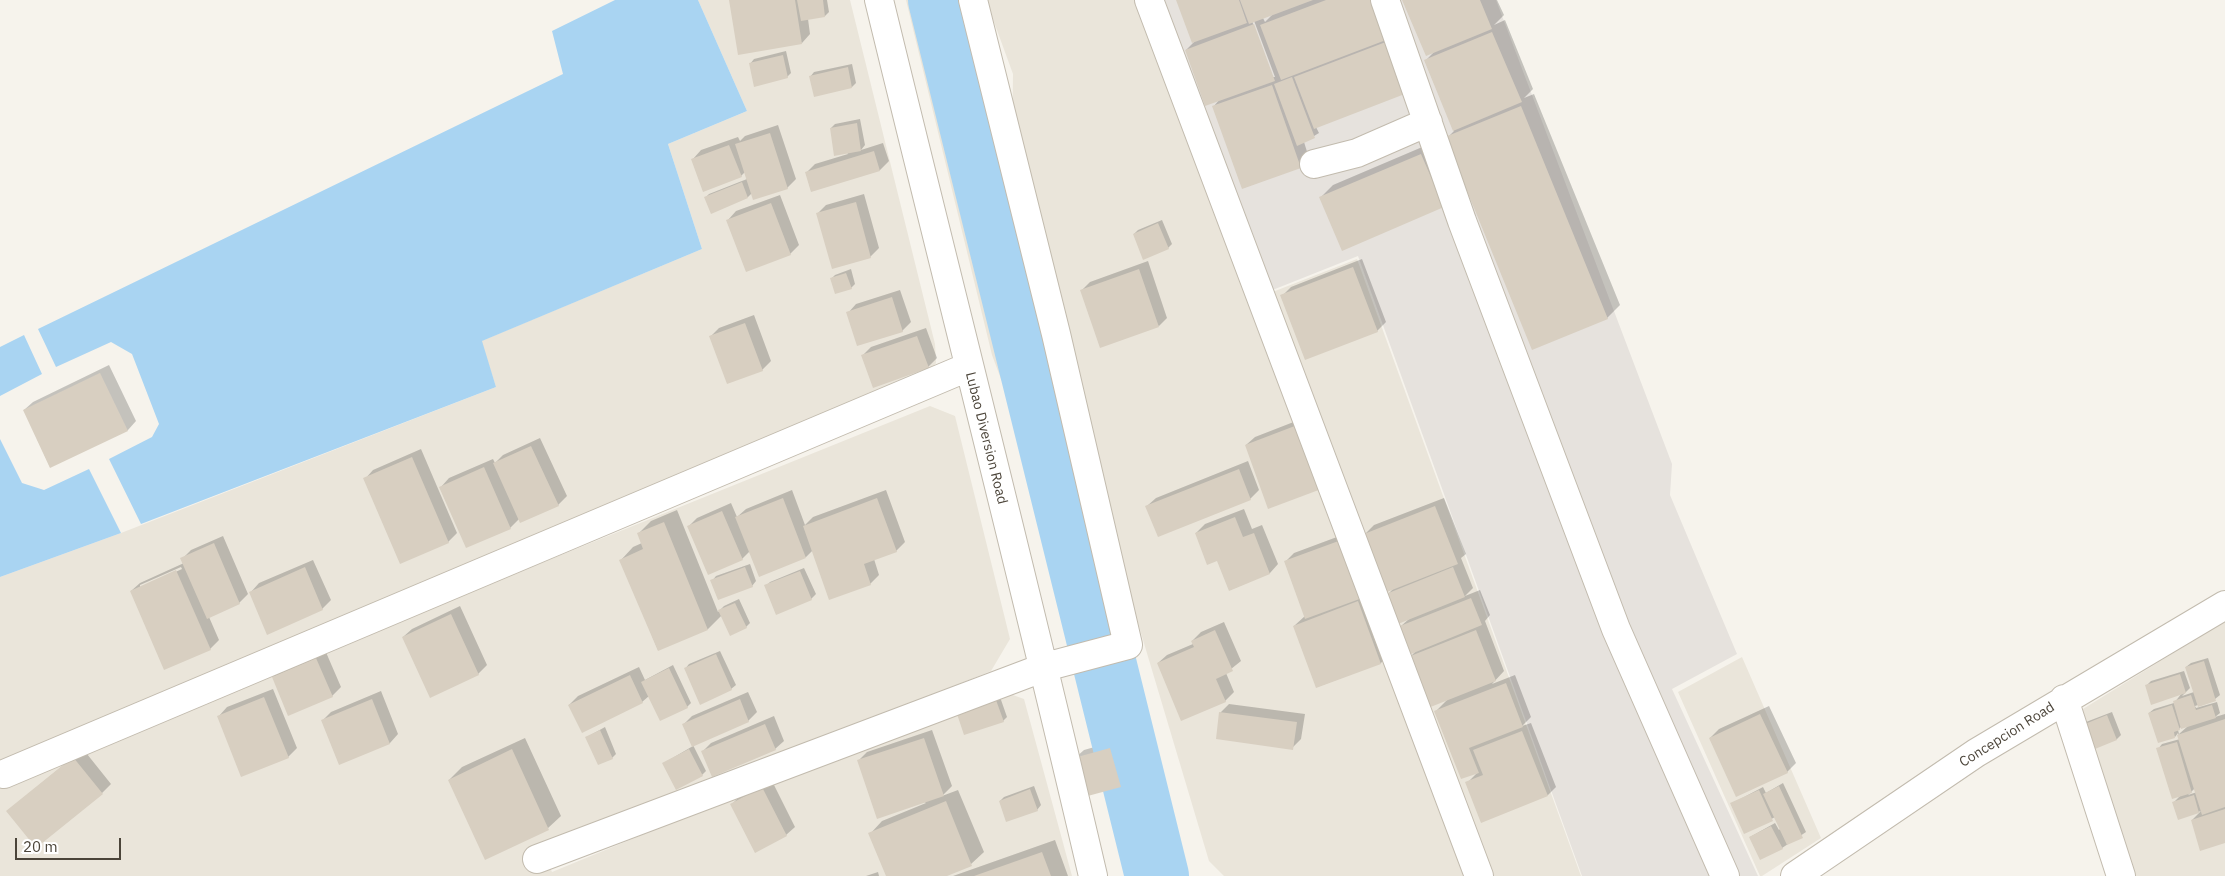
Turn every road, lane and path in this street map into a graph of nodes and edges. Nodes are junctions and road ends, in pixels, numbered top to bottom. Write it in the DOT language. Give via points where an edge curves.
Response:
graph roads {
  1 [pos="879,0"];
  2 [pos="973,0"];
  3 [pos="1149,0"];
  4 [pos="1385,0"];
  5 [pos="1428,122"];
  6 [pos="1314,164"];
  7 [pos="968,367"];
  8 [pos="2225,605"];
  9 [pos="1051,665"];
  10 [pos="2064,700"];
  11 [pos="4,774"];
  12 [pos="537,859"];
  13 [pos="1093,876"];
  14 [pos="1479,876"];
  15 [pos="1725,876"];
  16 [pos="1795,876"];
  17 [pos="2121,876"];
  1 -- 7 [label="street, Lubao Diversion Road"];
  2 -- 9 [label="street" via="1056,334 1128,644"];
  3 -- 14 [label="street"];
  4 -- 5 [label="street"];
  5 -- 6 [label="street" via="1357,153"];
  5 -- 15 [label="street" via="1462,222 1616,629"];
  7 -- 9 [label="street, Lubao Diversion Road"];
  7 -- 11 [label="street"];
  8 -- 10 [label="street, Concepcion Road"];
  9 -- 12 [label="street"];
  9 -- 13 [label="street, Lubao Diversion Road"];
  10 -- 16 [label="street, Concepcion Road" via="1976,753"];
  10 -- 17 [label="street"];
}
